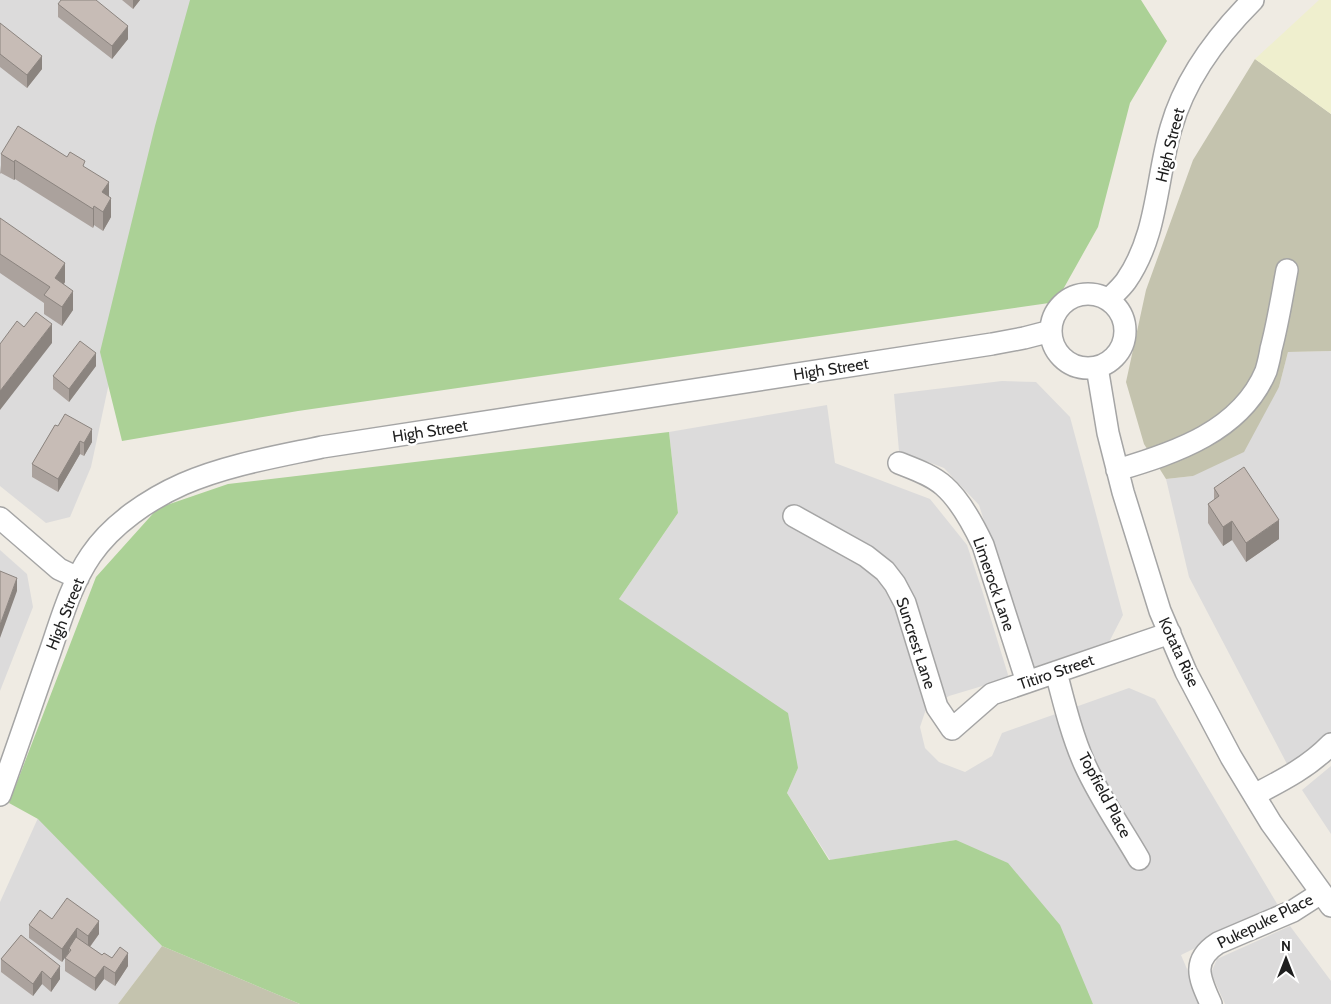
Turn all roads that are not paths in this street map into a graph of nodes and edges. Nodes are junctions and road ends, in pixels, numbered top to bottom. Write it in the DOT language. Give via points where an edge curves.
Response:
graph roads {
  1 [pos="1252,0"];
  2 [pos="1288,270"];
  3 [pos="1108,300"];
  4 [pos="1051,331"];
  5 [pos="1096,367"];
  6 [pos="899,463"];
  7 [pos="1118,470"];
  8 [pos="794,516"];
  9 [pos="0,518"];
  10 [pos="78,578"];
  11 [pos="1170,633"];
  12 [pos="1056,672"];
  13 [pos="1027,682"];
  14 [pos="952,729"];
  15 [pos="1331,744"];
  16 [pos="0,795"];
  17 [pos="1254,796"];
  18 [pos="1139,859"];
  19 [pos="1326,900"];
  20 [pos="1211,1004"];
  1 -- 3 [label="street, High Street" via="1206,54 1181,100 1171,128 1151,230 1134,269"];
  2 -- 7 [label="street" via="1266,370 1252,396 1227,421 1199,440 1158,458"];
  3 -- 4 [label="street" via="1086,294 1075,296 1058,310 1052,320"];
  3 -- 5 [label="street" via="1122,316 1124,337 1115,356"];
  4 -- 5 [label="street" via="1053,344 1070,364"];
  4 -- 10 [label="street, High Street" via="992,344 322,447 260,460 182,485 154,500 108,536 91,555"];
  5 -- 7 [label="street, Kotata Rise"];
  6 -- 13 [label="street, Limerock Lane" via="945,486 975,528"];
  7 -- 11 [label="street, Kotata Rise" via="1160,612"];
  8 -- 14 [label="street, Suncrest Lane" via="866,556 895,584 905,603 937,707"];
  9 -- 10 [label="street" via="59,569"];
  10 -- 16 [label="street, High Street"];
  11 -- 12 [label="street, Titiro Street"];
  11 -- 17 [label="street, Kotata Rise" via="1191,680"];
  12 -- 13 [label="street, Titiro Street"];
  12 -- 18 [label="street, Topfield Place" via="1085,764"];
  13 -- 14 [label="street, Titiro Street" via="992,694"];
  15 -- 17 [label="street" via="1296,772"];
  17 -- 19 [label="street, Kotata Rise"];
  19 -- 20 [label="street, Pukepuke Place" via="1293,911 1208,950 1199,974"];
}
